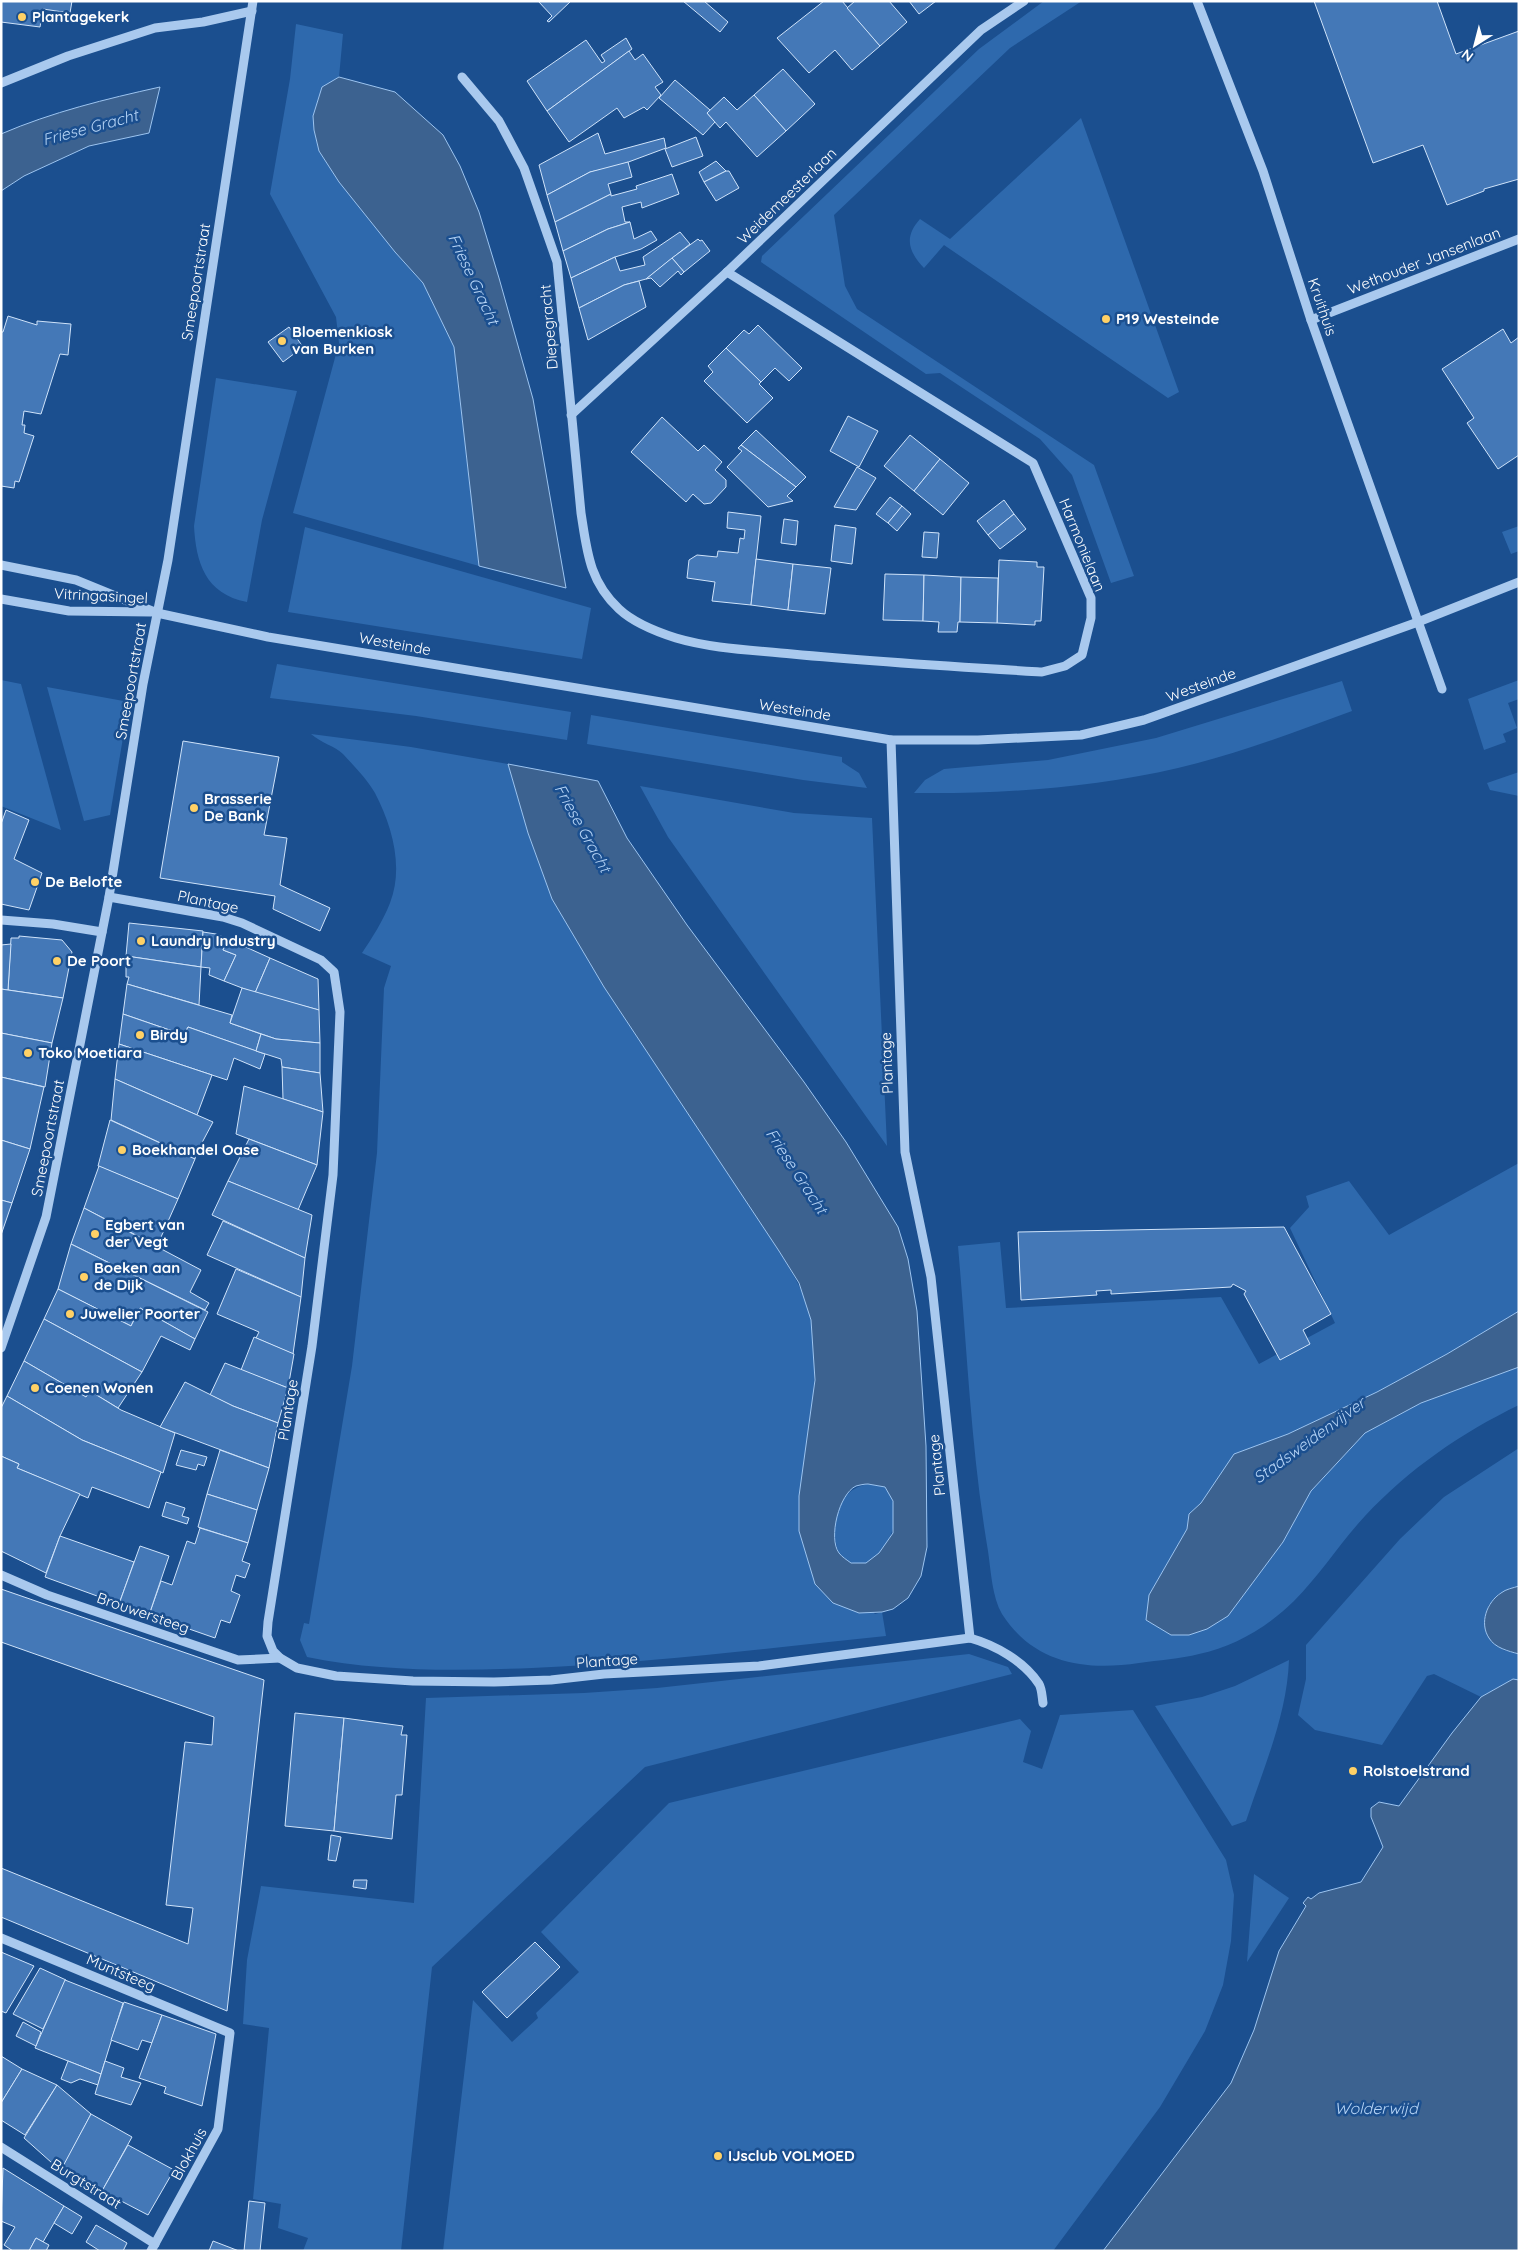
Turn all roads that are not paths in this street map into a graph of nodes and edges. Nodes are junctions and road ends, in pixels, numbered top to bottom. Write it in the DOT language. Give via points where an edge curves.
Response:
graph roads {
  1 [pos="253,1"];
  2 [pos="1024,1"];
  3 [pos="1197,1"];
  4 [pos="252,11"];
  5 [pos="462,77"];
  6 [pos="1,83"];
  7 [pos="1519,239"];
  8 [pos="727,272"];
  9 [pos="1311,320"];
  10 [pos="571,415"];
  11 [pos="1,566"];
  12 [pos="1519,582"];
  13 [pos="606,594"];
  14 [pos="1,599"];
  15 [pos="157,612"];
  16 [pos="1418,622"];
  17 [pos="1442,690"];
  18 [pos="891,740"];
  19 [pos="110,897"];
  20 [pos="1,920"];
  21 [pos="102,932"];
  22 [pos="3,1342"];
  23 [pos="1,1575"];
  24 [pos="970,1638"];
  25 [pos="280,1658"];
  26 [pos="1043,1703"];
  27 [pos="1,1938"];
  28 [pos="230,2033"];
  29 [pos="1,2147"];
  30 [pos="153,2247"];
  1 -- 4 [label="street, Smeepoortstraat"];
  2 -- 8 [label="street, Weidemeesterlaan" via="981,30"];
  3 -- 9 [label="street, Kruithuis" via="1262,171"];
  4 -- 6 [label="street" via="156,28 68,56"];
  4 -- 15 [label="street, Smeepoortstraat" via="168,560"];
  5 -- 10 [label="street, Diepegracht" via="499,121 524,168 557,262"];
  7 -- 9 [label="street, Wethouder Jansenlaan"];
  8 -- 10 [label="street, Weidemeesterlaan"];
  8 -- 13 [label="street, Harmonielaan" via="1033,463 1091,598 1091,618 1082,655 1065,666 1042,672 863,661 717,647 676,638 644,625 620,610"];
  9 -- 16 [label="street, Kruithuis"];
  10 -- 13 [label="street, Diepegracht" via="588,553 593,574"];
  11 -- 15 [label="street, Vitringasingel" via="76,580"];
  12 -- 16 [label="street, Westeinde"];
  14 -- 15 [label="street, Vitringasingel" via="69,611"];
  15 -- 18 [label="street, Westeinde" via="268,637"];
  15 -- 19 [label="street, Smeepoortstraat"];
  16 -- 17 [label="street"];
  16 -- 18 [label="street, Westeinde" via="1144,720 1081,735"];
  18 -- 24 [label="street, Plantage" via="905,1152 930,1277"];
  19 -- 21 [label="street, Smeepoortstraat"];
  19 -- 25 [label="street, Plantage" via="242,923 321,960 334,972 340,1012 333,1175 312,1346 267,1636"];
  20 -- 21 [label="street"];
  21 -- 22 [label="street, Smeepoortstraat" via="46,1217"];
  23 -- 25 [label="street, Brouwersteeg" via="46,1595 238,1660"];
  24 -- 25 [label="street, Plantage" via="759,1666 494,1682 336,1676 298,1668"];
  24 -- 26 [label="street" via="1007,1654 1027,1670 1040,1685"];
  27 -- 28 [label="street, Muntsteeg"];
  28 -- 30 [label="street, Blokhuis" via="218,2129"];
  29 -- 30 [label="street, Burgtstraat"];
}
